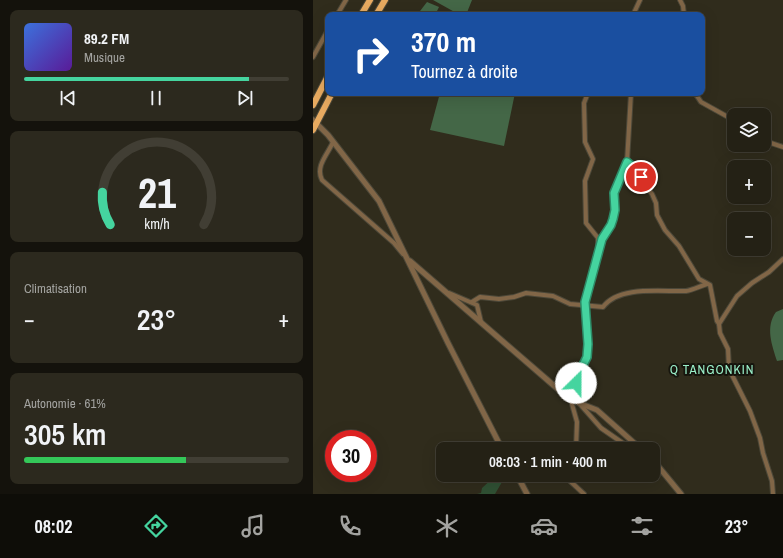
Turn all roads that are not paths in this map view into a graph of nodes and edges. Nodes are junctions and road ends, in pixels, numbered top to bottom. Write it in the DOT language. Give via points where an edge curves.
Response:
graph roads {
  1 [pos="346,0"];
  2 [pos="370,0"];
  3 [pos="385,0"];
  4 [pos="639,0"];
  5 [pos="680,0"];
  6 [pos="339,12"];
  7 [pos="363,12"];
  8 [pos="378,12"];
  9 [pos="634,12"];
  10 [pos="684,12"];
  11 [pos="325,35"];
  12 [pos="313,57"];
  13 [pos="325,82"];
  14 [pos="330,96"];
  15 [pos="587,96"];
  16 [pos="631,96"];
  17 [pos="697,96"];
  18 [pos="313,105"];
  19 [pos="727,116"];
  20 [pos="315,122"];
  21 [pos="313,130"];
  22 [pos="333,142"];
  23 [pos="771,143"];
  24 [pos="783,147"];
  25 [pos="627,162"];
  26 [pos="598,253"];
  27 [pos="407,258"];
  28 [pos="783,259"];
  29 [pos="707,284"];
  30 [pos="445,291"];
  31 [pos="472,302"];
  32 [pos="585,306"];
  33 [pos="481,322"];
  34 [pos="719,324"];
  35 [pos="571,397"];
  36 [pos="579,403"];
  37 [pos="498,442"];
  38 [pos="576,442"];
  39 [pos="621,442"];
  40 [pos="633,442"];
  41 [pos="660,468"];
  42 [pos="521,482"];
  43 [pos="571,482"];
  44 [pos="527,494"];
  45 [pos="584,494"];
  46 [pos="681,494"];
  47 [pos="773,494"];
  1 -- 6 [label="street"];
  2 -- 7 [label="highway"];
  3 -- 8 [label="highway"];
  4 -- 9 [label="street"];
  5 -- 10 [label="street"];
  11 -- 12 [label="street"];
  13 -- 18 [label="highway"];
  14 -- 20 [label="highway"];
  15 -- 26 [label="street" via="584,103 585,142 593,159 585,181 586,223 598,238"];
  16 -- 25 [label="street"];
  17 -- 19 [label="street" via="701,102"];
  20 -- 21 [label="highway"];
  20 -- 22 [label="street"];
  22 -- 27 [label="street" via="379,201"];
  22 -- 27 [label="street" via="322,162 322,180 394,243"];
  23 -- 24 [label="street"];
  25 -- 26 [label="street" via="614,193 615,210 611,225 602,239"];
  25 -- 29 [label="street" via="637,170 652,194 657,215 665,230 679,246 699,279"];
  26 -- 32 [label="street"];
  27 -- 30 [label="street"];
  27 -- 37 [label="street"];
  28 -- 34 [label="street" via="737,296"];
  29 -- 32 [label="street" via="688,290 635,292 614,297 603,307"];
  29 -- 34 [label="street" via="711,288"];
  30 -- 31 [label="street" via="459,299"];
  30 -- 33 [label="street"];
  31 -- 32 [label="street" via="480,297 499,299 526,293 553,296 570,304"];
  31 -- 33 [label="street" via="479,310"];
  32 -- 36 [label="street" via="588,344 587,357 577,377"];
  33 -- 35 [label="street"];
  34 -- 47 [label="street" via="720,333 728,349 729,369 761,438"];
  35 -- 36 [label="street"];
  35 -- 38 [label="street" via="577,422"];
  36 -- 39 [label="street" via="605,431"];
  36 -- 40 [label="street" via="597,410"];
  41 -- 46 [label="street"];
  42 -- 44 [label="street"];
  43 -- 45 [label="street"];
}
